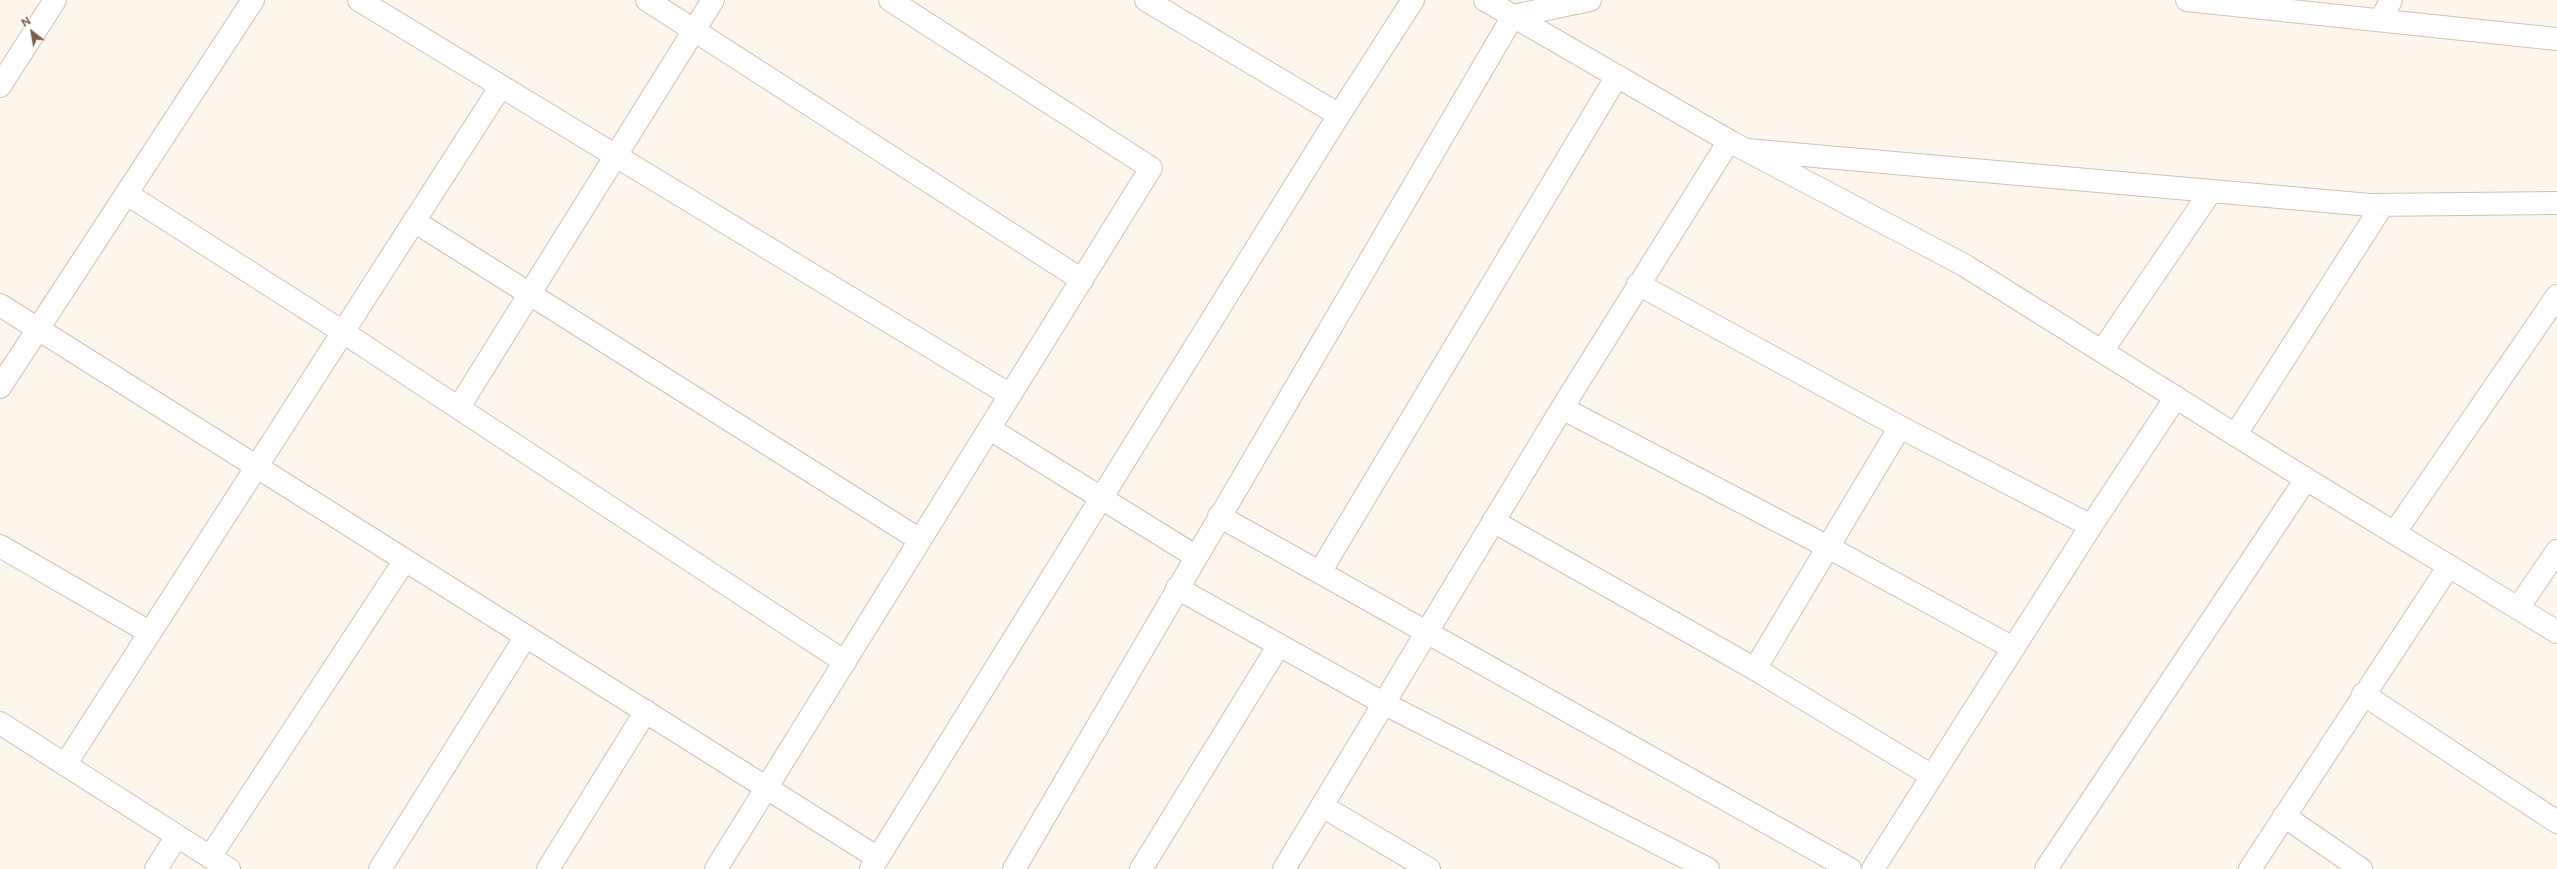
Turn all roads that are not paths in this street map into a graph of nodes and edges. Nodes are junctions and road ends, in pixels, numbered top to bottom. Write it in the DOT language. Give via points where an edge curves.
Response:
graph roads {
  1 [pos="55,0"];
  2 [pos="253,0"];
  3 [pos="359,0"];
  4 [pos="647,0"];
  5 [pos="713,0"];
  6 [pos="890,0"];
  7 [pos="1146,0"];
  8 [pos="1413,0"];
  9 [pos="1485,0"];
  10 [pos="1590,0"];
  11 [pos="2192,0"];
  12 [pos="2391,0"];
  13 [pos="1513,16"];
  14 [pos="2381,20"];
  15 [pos="694,30"];
  16 [pos="2557,39"];
  17 [pos="1617,76"];
  18 [pos="0,86"];
  19 [pos="501,86"];
  20 [pos="1339,116"];
  21 [pos="1738,145"];
  22 [pos="616,156"];
  23 [pos="2211,191"];
  24 [pos="127,194"];
  25 [pos="2557,203"];
  26 [pos="2382,206"];
  27 [pos="414,221"];
  28 [pos="1082,280"];
  29 [pos="1638,284"];
  30 [pos="530,294"];
  31 [pos="2557,296"];
  32 [pos="0,305"];
  33 [pos="38,329"];
  34 [pos="343,332"];
  35 [pos="2102,351"];
  36 [pos="0,387"];
  37 [pos="1010,395"];
  38 [pos="2176,396"];
  39 [pos="459,407"];
  40 [pos="1562,408"];
  41 [pos="1900,427"];
  42 [pos="990,429"];
  43 [pos="2236,434"];
  44 [pos="256,466"];
  45 [pos="2306,479"];
  46 [pos="1101,499"];
  47 [pos="1219,516"];
  48 [pos="1493,521"];
  49 [pos="2091,526"];
  50 [pos="2395,532"];
  51 [pos="920,540"];
  52 [pos="0,546"];
  53 [pos="1828,547"];
  54 [pos="2557,551"];
  55 [pos="1195,556"];
  56 [pos="405,560"];
  57 [pos="2449,566"];
  58 [pos="1320,572"];
  59 [pos="1177,588"];
  60 [pos="2518,608"];
  61 [pos="149,632"];
  62 [pos="1425,632"];
  63 [pos="2557,632"];
  64 [pos="526,636"];
  65 [pos="1279,645"];
  66 [pos="2013,648"];
  67 [pos="845,662"];
  68 [pos="1755,669"];
  69 [pos="2363,694"];
  70 [pos="1383,703"];
  71 [pos="646,711"];
  72 [pos="0,723"];
  73 [pos="64,764"];
  74 [pos="1932,776"];
  75 [pos="767,787"];
  76 [pos="1322,806"];
  77 [pos="2284,816"];
  78 [pos="2557,822"];
  79 [pos="177,836"];
  80 [pos="210,857"];
  81 [pos="875,863"];
  82 [pos="156,869"];
  83 [pos="229,869"];
  84 [pos="380,869"];
  85 [pos="548,869"];
  86 [pos="716,869"];
  87 [pos="1014,869"];
  88 [pos="1141,869"];
  89 [pos="1284,869"];
  90 [pos="1429,869"];
  91 [pos="1708,869"];
  92 [pos="1850,869"];
  93 [pos="1873,869"];
  94 [pos="2046,869"];
  95 [pos="2250,869"];
  96 [pos="2361,869"];
  1 -- 18 [label="street"];
  2 -- 24 [label="street"];
  3 -- 19 [label="street"];
  4 -- 15 [label="street"];
  5 -- 15 [label="street"];
  6 -- 28 [label="street" via="1151,168"];
  7 -- 20 [label="street"];
  8 -- 20 [label="street"];
  9 -- 13 [label="street"];
  10 -- 13 [label="street"];
  11 -- 14 [label="street"];
  12 -- 14 [label="street"];
  13 -- 17 [label="street"];
  13 -- 47 [label="street"];
  14 -- 16 [label="street"];
  15 -- 22 [label="street"];
  15 -- 28 [label="street"];
  17 -- 21 [label="street"];
  17 -- 58 [label="street"];
  19 -- 22 [label="street"];
  19 -- 27 [label="street"];
  20 -- 46 [label="street"];
  21 -- 23 [label="street"];
  21 -- 29 [label="street"];
  21 -- 35 [label="street" via="1964,265"];
  22 -- 30 [label="street"];
  22 -- 37 [label="street"];
  23 -- 26 [label="street"];
  23 -- 35 [label="street"];
  24 -- 33 [label="street"];
  24 -- 34 [label="street"];
  25 -- 26 [label="street"];
  26 -- 43 [label="street"];
  27 -- 30 [label="street"];
  27 -- 34 [label="street"];
  28 -- 37 [label="street"];
  29 -- 40 [label="street"];
  29 -- 41 [label="street"];
  30 -- 39 [label="street"];
  30 -- 51 [label="street"];
  31 -- 50 [label="street"];
  32 -- 33 [label="street"];
  33 -- 36 [label="street"];
  33 -- 44 [label="street"];
  34 -- 39 [label="street"];
  34 -- 44 [label="street"];
  35 -- 38 [label="street"];
  37 -- 42 [label="street"];
  38 -- 43 [label="street"];
  38 -- 49 [label="street"];
  39 -- 67 [label="street"];
  40 -- 48 [label="street"];
  40 -- 53 [label="street"];
  41 -- 49 [label="street"];
  41 -- 53 [label="street"];
  42 -- 46 [label="street"];
  42 -- 51 [label="street"];
  43 -- 45 [label="street"];
  44 -- 56 [label="street"];
  44 -- 61 [label="street"];
  45 -- 50 [label="street"];
  45 -- 94 [label="street"];
  46 -- 55 [label="street"];
  46 -- 81 [label="street"];
  47 -- 55 [label="street"];
  47 -- 58 [label="street"];
  48 -- 62 [label="street"];
  48 -- 68 [label="street"];
  49 -- 66 [label="street"];
  50 -- 57 [label="street"];
  51 -- 67 [label="street"];
  52 -- 61 [label="street"];
  53 -- 66 [label="street"];
  53 -- 68 [label="street"];
  54 -- 60 [label="street"];
  55 -- 59 [label="street"];
  56 -- 64 [label="street"];
  56 -- 80 [label="street"];
  57 -- 60 [label="street"];
  57 -- 69 [label="street"];
  58 -- 62 [label="street"];
  59 -- 65 [label="street"];
  59 -- 87 [label="street"];
  60 -- 63 [label="street"];
  61 -- 73 [label="street"];
  62 -- 70 [label="street"];
  62 -- 92 [label="street"];
  64 -- 71 [label="street"];
  64 -- 84 [label="street"];
  65 -- 70 [label="street"];
  65 -- 88 [label="street"];
  66 -- 74 [label="street"];
  67 -- 75 [label="street"];
  68 -- 74 [label="street"];
  69 -- 77 [label="street"];
  69 -- 78 [label="street"];
  70 -- 76 [label="street"];
  70 -- 91 [label="street"];
  71 -- 75 [label="street"];
  71 -- 85 [label="street"];
  72 -- 73 [label="street"];
  73 -- 79 [label="street"];
  74 -- 93 [label="street"];
  75 -- 81 [label="street"];
  75 -- 86 [label="street"];
  76 -- 89 [label="street"];
  76 -- 90 [label="street"];
  77 -- 95 [label="street"];
  77 -- 96 [label="street"];
  79 -- 80 [label="street"];
  79 -- 82 [label="street"];
  80 -- 83 [label="street"];
}
